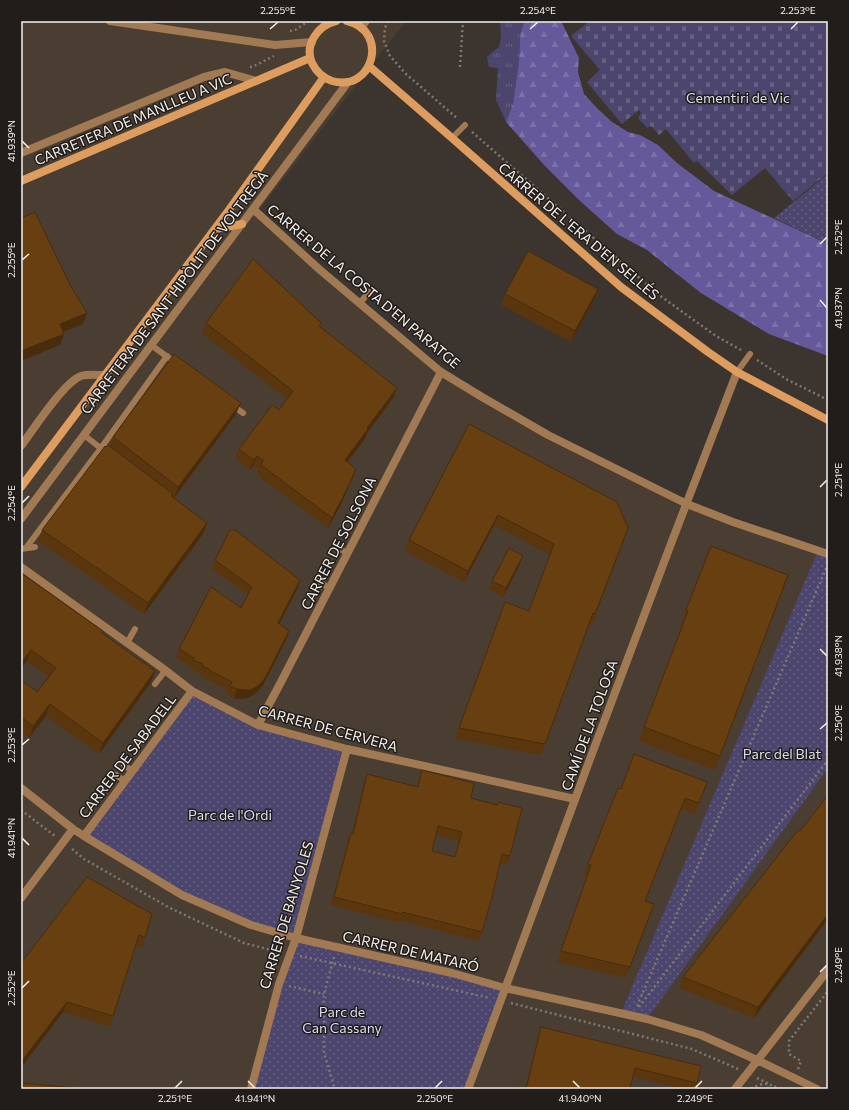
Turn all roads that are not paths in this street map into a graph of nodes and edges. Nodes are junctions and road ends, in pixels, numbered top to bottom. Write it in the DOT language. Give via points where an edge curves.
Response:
graph roads {
  1 [pos="110,21"];
  2 [pos="336,21"];
  3 [pos="346,21"];
  4 [pos="364,24"];
  5 [pos="312,42"];
  6 [pos="310,58"];
  7 [pos="369,66"];
  8 [pos="324,77"];
  9 [pos="256,81"];
  10 [pos="348,82"];
  11 [pos="465,125"];
  12 [pos="452,138"];
  13 [pos="21,154"];
  14 [pos="21,181"];
  15 [pos="253,209"];
  16 [pos="242,224"];
  17 [pos="215,229"];
  18 [pos="369,292"];
  19 [pos="360,303"];
  20 [pos="151,345"];
  21 [pos="750,354"];
  22 [pos="167,356"];
  23 [pos="173,361"];
  24 [pos="441,372"];
  25 [pos="737,372"];
  26 [pos="105,375"];
  27 [pos="230,404"];
  28 [pos="242,413"];
  29 [pos="828,420"];
  30 [pos="84,435"];
  31 [pos="21,446"];
  32 [pos="101,448"];
  33 [pos="107,453"];
  34 [pos="21,487"];
  35 [pos="687,504"];
  36 [pos="21,519"];
  37 [pos="335,546"];
  38 [pos="35,547"];
  39 [pos="23,548"];
  40 [pos="347,553"];
  41 [pos="828,554"];
  42 [pos="21,567"];
  43 [pos="318,581"];
  44 [pos="330,588"];
  45 [pos="135,629"];
  46 [pos="127,643"];
  47 [pos="165,671"];
  48 [pos="155,684"];
  49 [pos="192,691"];
  50 [pos="258,725"];
  51 [pos="347,749"];
  52 [pos="124,765"];
  53 [pos="132,771"];
  54 [pos="116,775"];
  55 [pos="125,781"];
  56 [pos="21,788"];
  57 [pos="575,799"];
  58 [pos="73,829"];
  59 [pos="84,836"];
  60 [pos="21,898"];
  61 [pos="296,938"];
  62 [pos="828,970"];
  63 [pos="505,988"];
  64 [pos="757,1060"];
  65 [pos="251,1089"];
  66 [pos="468,1089"];
  67 [pos="735,1089"];
  68 [pos="817,1089"];
  1 -- 5 [label="street" via="275,45"];
  2 -- 5 [label="street" via="321,28"];
  3 -- 4 [label="street"];
  4 -- 7 [label="street" via="372,46"];
  5 -- 6 [label="street"];
  6 -- 8 [label="street" via="316,70"];
  6 -- 9 [label="street, CARRETERA DE MANLLEU A VIC"];
  7 -- 10 [label="street" via="362,75"];
  7 -- 12 [label="street, CARRER DE L'ERA D'EN SELLÉS"];
  8 -- 10 [label="street" via="328,80"];
  8 -- 17 [label="street, CARRETERA DE SANT HIPÒLIT DE VOLTREGÀ"];
  9 -- 13 [label="street, CARRETERA DE MANLLEU A VIC" via="225,72 204,77"];
  9 -- 14 [label="street, CARRETERA DE MANLLEU A VIC"];
  10 -- 15 [label="street, CARRETERA DE SANT HIPÒLIT DE VOLTREGÀ"];
  11 -- 12 [label="lane"];
  12 -- 25 [label="street, CARRER DE L'ERA D'EN SELLÉS" via="621,287"];
  15 -- 16 [label="street, CARRETERA DE SANT HIPÒLIT DE VOLTREGÀ"];
  15 -- 19 [label="street, CARRER DE LA COSTA D'EN PARATGE" via="318,269"];
  16 -- 17 [label="street"];
  16 -- 20 [label="street, CARRETERA DE SANT HIPÒLIT DE VOLTREGÀ"];
  17 -- 26 [label="street, CARRETERA DE SANT HIPÒLIT DE VOLTREGÀ"];
  18 -- 19 [label="lane"];
  19 -- 24 [label="street, CARRER DE LA COSTA D'EN PARATGE"];
  20 -- 22 [label="lane"];
  20 -- 30 [label="street, CARRETERA DE SANT HIPÒLIT DE VOLTREGÀ"];
  21 -- 25 [label="lane"];
  22 -- 23 [label="lane"];
  22 -- 32 [label="lane"];
  24 -- 35 [label="street, CARRER DE LA COSTA D'EN PARATGE" via="548,435"];
  24 -- 40 [label="street, CARRER DE SOLSONA"];
  25 -- 29 [label="street, CARRER DE L'ERA D'EN SELLÉS"];
  25 -- 35 [label="street, CAMÍ DE LA TOLOSA"];
  26 -- 31 [label="street, CARRETERA DE SANT HIPÒLIT DE VOLTREGÀ" via="81,376 72,381"];
  26 -- 34 [label="street, CARRETERA DE SANT HIPÒLIT DE VOLTREGÀ"];
  27 -- 28 [label="lane"];
  30 -- 32 [label="lane"];
  30 -- 36 [label="street, CARRETERA DE SANT HIPÒLIT DE VOLTREGÀ"];
  32 -- 33 [label="lane"];
  32 -- 39 [label="lane"];
  35 -- 41 [label="street, CARRER DE LA COSTA D'EN PARATGE"];
  35 -- 57 [label="street, CAMÍ DE LA TOLOSA"];
  37 -- 40 [label="lane"];
  38 -- 39 [label="lane"];
  40 -- 44 [label="street, CARRER DE SOLSONA"];
  42 -- 46 [label="street, CARRER DE CERVERA"];
  43 -- 44 [label="lane"];
  44 -- 50 [label="street, CARRER DE SOLSONA"];
  45 -- 46 [label="lane"];
  46 -- 47 [label="street, CARRER DE CERVERA"];
  47 -- 48 [label="lane"];
  47 -- 49 [label="street, CARRER DE CERVERA"];
  49 -- 50 [label="street, CARRER DE CERVERA"];
  49 -- 53 [label="street, CARRER DE SABADELL"];
  50 -- 51 [label="street, CARRER DE CERVERA"];
  51 -- 57 [label="street, CARRER DE CERVERA"];
  51 -- 61 [label="street, CARRER DE BANYOLES"];
  52 -- 53 [label="lane"];
  53 -- 55 [label="street, CARRER DE SABADELL"];
  54 -- 55 [label="lane"];
  55 -- 59 [label="street, CARRER DE SABADELL"];
  56 -- 58 [label="street, CARRER DE MATARÓ"];
  57 -- 63 [label="street, CAMÍ DE LA TOLOSA"];
  58 -- 59 [label="street, CARRER DE MATARÓ"];
  58 -- 60 [label="street, CARRER DE SABADELL"];
  59 -- 61 [label="street, CARRER DE MATARÓ" via="182,895 251,925"];
  61 -- 63 [label="street, CARRER DE MATARÓ" via="452,973"];
  61 -- 65 [label="street, CARRER DE BANYOLES" via="279,984"];
  62 -- 64 [label="street"];
  63 -- 64 [label="street, CARRER DE MATARÓ" via="647,1018 701,1035"];
  63 -- 66 [label="street, CAMÍ DE LA TOLOSA"];
  64 -- 67 [label="street"];
  64 -- 68 [label="street, CARRER DE MATARÓ"];
}
